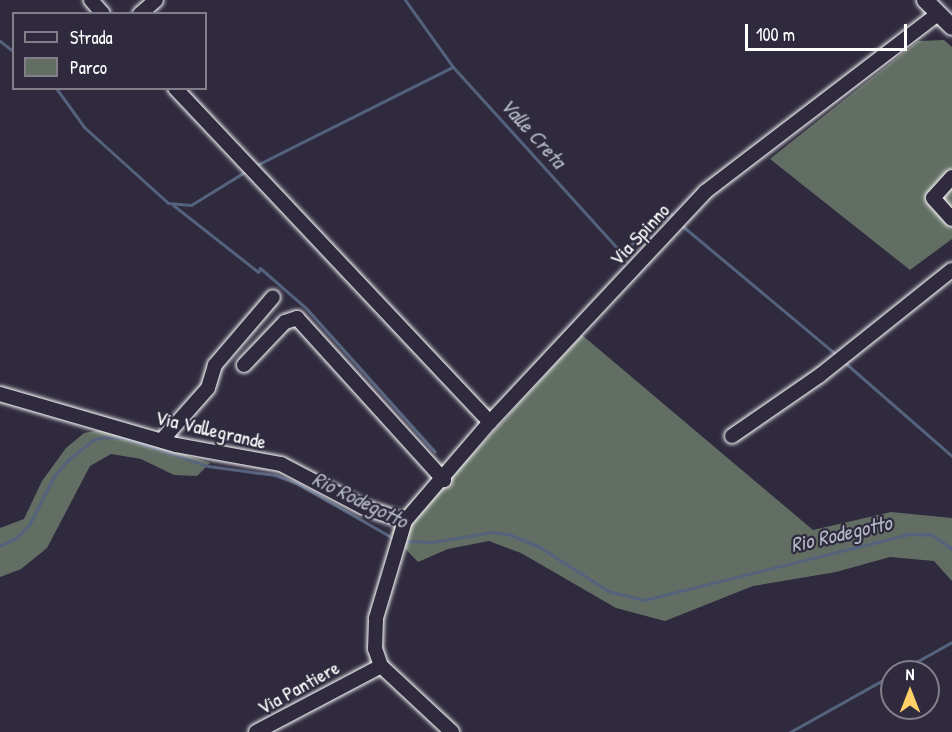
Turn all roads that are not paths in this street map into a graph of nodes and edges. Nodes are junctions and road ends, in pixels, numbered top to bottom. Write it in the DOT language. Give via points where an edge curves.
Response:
graph roads {
  1 [pos="91,0"];
  2 [pos="156,0"];
  3 [pos="925,0"];
  4 [pos="102,12"];
  5 [pos="142,12"];
  6 [pos="938,14"];
  7 [pos="952,27"];
  8 [pos="177,90"];
  9 [pos="952,177"];
  10 [pos="952,219"];
  11 [pos="952,270"];
  12 [pos="273,297"];
  13 [pos="244,365"];
  14 [pos="0,394"];
  15 [pos="490,422"];
  16 [pos="732,436"];
  17 [pos="162,440"];
  18 [pos="444,480"];
  19 [pos="405,521"];
  20 [pos="375,649"];
  21 [pos="381,666"];
  22 [pos="358,676"];
  23 [pos="256,732"];
  24 [pos="452,732"];
  1 -- 4 [label="street"];
  2 -- 5 [label="street"];
  3 -- 6 [label="main road"];
  6 -- 7 [label="main road"];
  6 -- 15 [label="street, Via Spinno" via="705,192"];
  8 -- 15 [label="street"];
  9 -- 10 [label="street" via="933,198"];
  11 -- 16 [label="street" via="831,366"];
  12 -- 17 [label="street" via="214,365 208,388"];
  13 -- 18 [label="street" via="285,322 297,318"];
  14 -- 17 [label="street, Via Vallegrande"];
  15 -- 18 [label="street, Via Spinno"];
  17 -- 19 [label="street, Via Vallegrande" via="230,458 281,464 363,507"];
  18 -- 19 [label="street, Via Spinno"];
  19 -- 20 [label="street" via="376,618"];
  20 -- 21 [label="street"];
  20 -- 22 [label="street, Via Pantiere"];
  21 -- 22 [label="street, Via Pantiere"];
  21 -- 24 [label="street"];
  22 -- 23 [label="street, Via Pantiere"];
}
